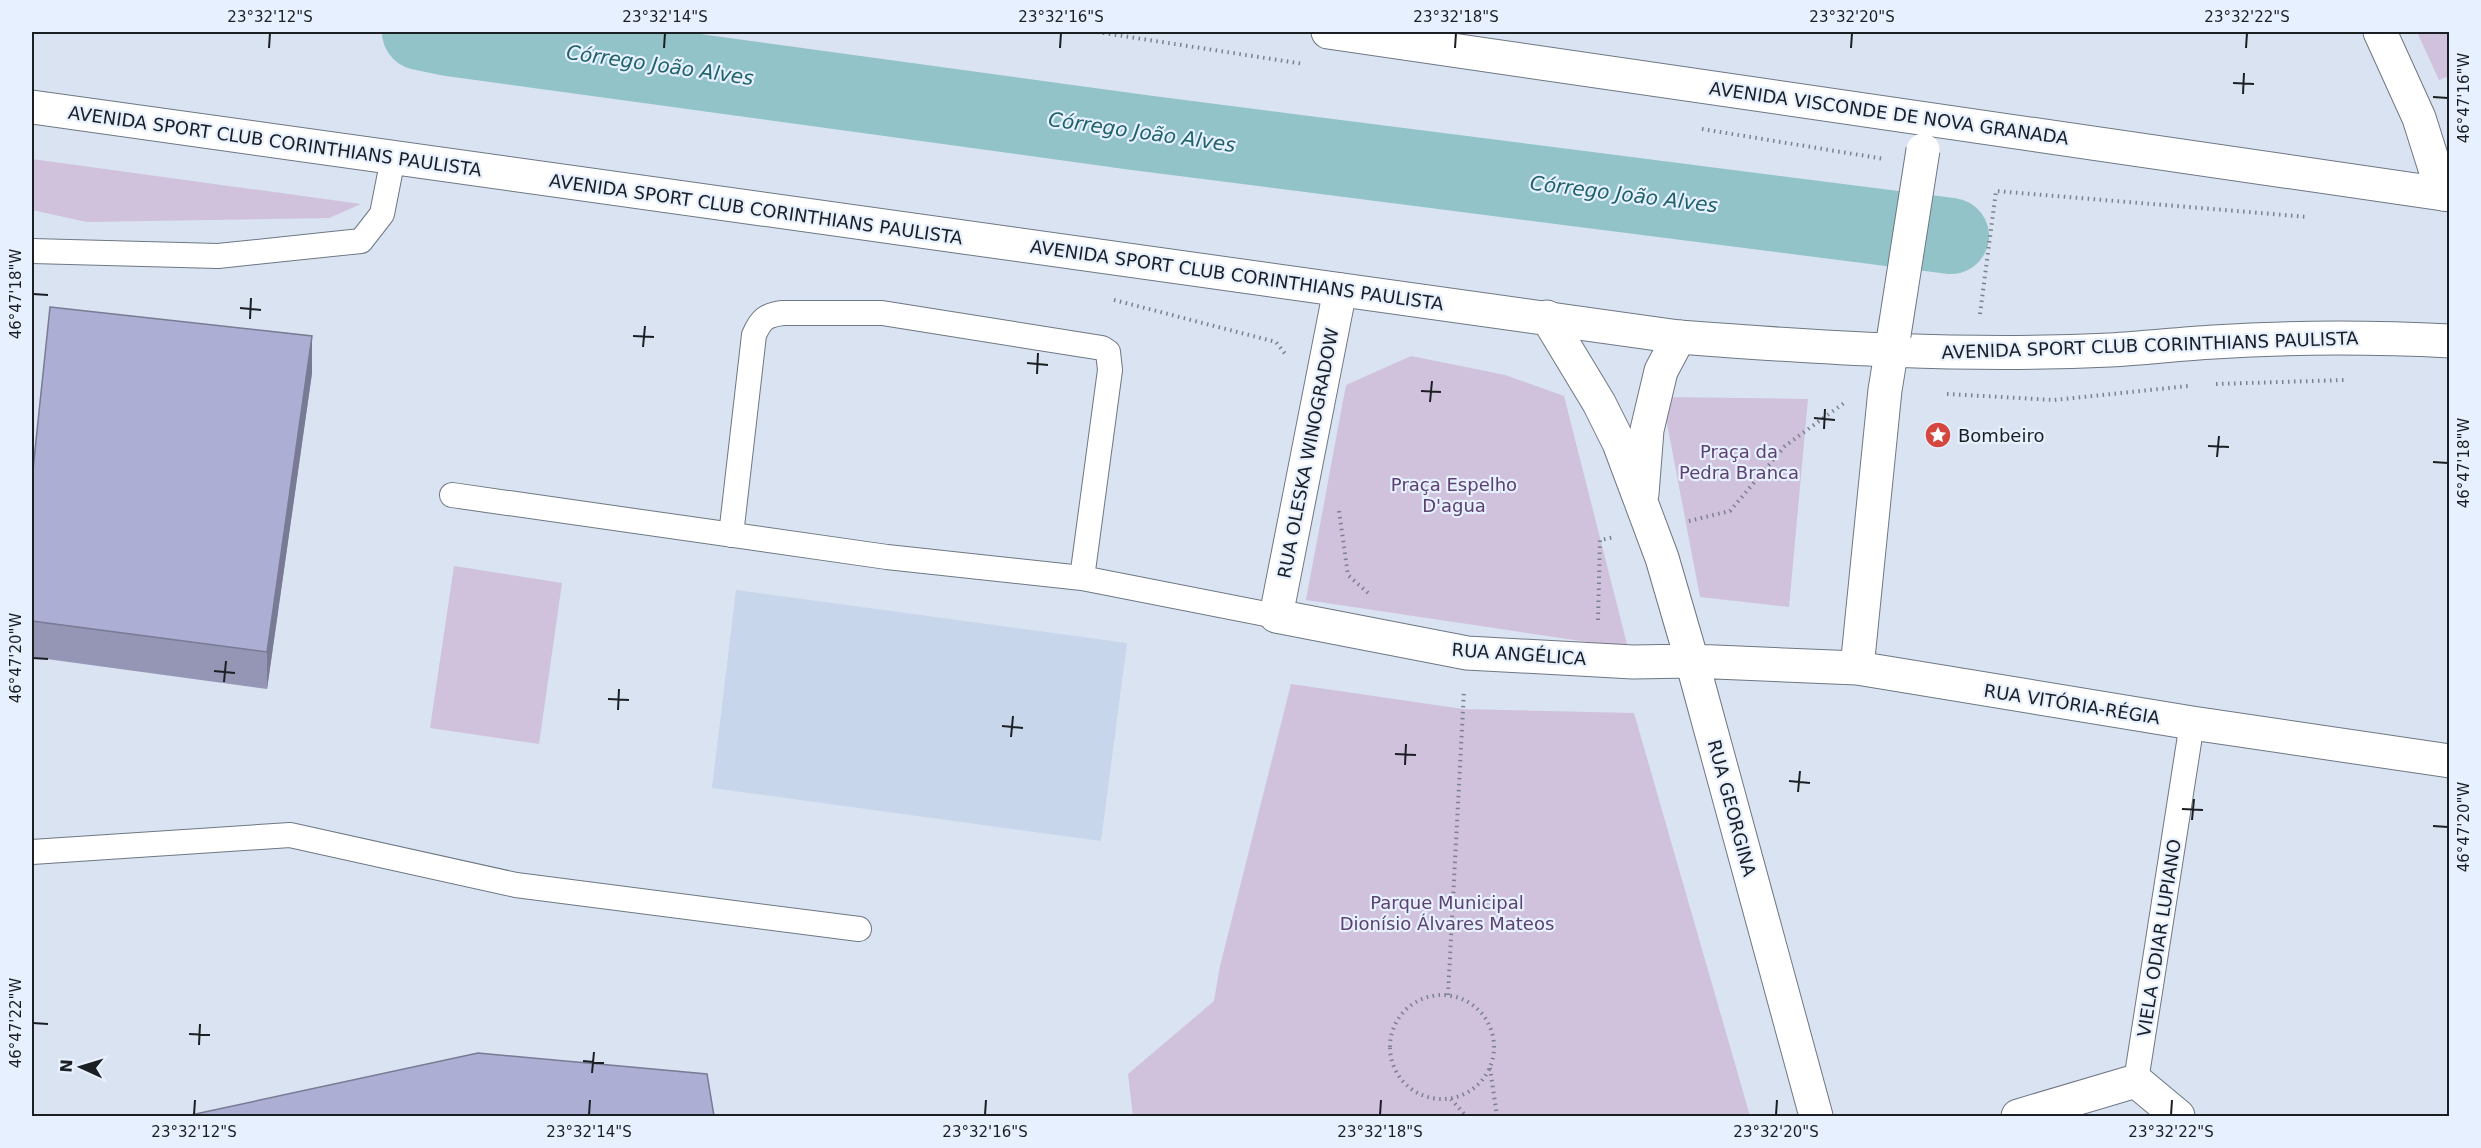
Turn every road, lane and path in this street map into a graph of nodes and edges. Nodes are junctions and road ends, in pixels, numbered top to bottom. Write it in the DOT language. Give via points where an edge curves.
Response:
graph roads {
  1 [pos="1328,32"];
  2 [pos="2380,32"];
  3 [pos="32,107"];
  4 [pos="1928,118"];
  5 [pos="393,158"];
  6 [pos="2446,194"];
  7 [pos="2318,218"];
  8 [pos="32,251"];
  9 [pos="1340,290"];
  10 [pos="1547,317"];
  11 [pos="1979,317"];
  12 [pos="1679,337"];
  13 [pos="2450,341"];
  14 [pos="1893,343"];
  15 [pos="452,495"];
  16 [pos="1642,502"];
  17 [pos="731,535"];
  18 [pos="1082,578"];
  19 [pos="1276,616"];
  20 [pos="1467,653"];
  21 [pos="1692,661"];
  22 [pos="1857,668"];
  23 [pos="2192,723"];
  24 [pos="2450,761"];
  25 [pos="32,852"];
  26 [pos="859,929"];
  27 [pos="1448,995"];
  28 [pos="1490,1068"];
  29 [pos="2136,1081"];
  30 [pos="1451,1099"];
  31 [pos="1466,1116"];
  32 [pos="1497,1116"];
  33 [pos="1816,1116"];
  34 [pos="2018,1116"];
  35 [pos="2178,1116"];
  1 -- 4 [label="main road, AVENIDA VISCONDE DE NOVA GRANADA"];
  2 -- 6 [label="main road" via="2419,118"];
  3 -- 5 [label="main road, AVENIDA SPORT CLUB CORINTHIANS PAULISTA"];
  4 -- 6 [label="main road, AVENIDA VISCONDE DE NOVA GRANADA"];
  4 -- 14 [label="main road, bridge"];
  5 -- 8 [label="lane" via="382,214 361,241 218,256"];
  5 -- 9 [label="main road, AVENIDA SPORT CLUB CORINTHIANS PAULISTA"];
  7 -- 11 [label="path" via="1996,191"];
  9 -- 10 [label="main road, AVENIDA SPORT CLUB CORINTHIANS PAULISTA"];
  9 -- 19 [label="main road, RUA OLESKA WINOGRADOW"];
  10 -- 12 [label="main road, AVENIDA SPORT CLUB CORINTHIANS PAULISTA"];
  10 -- 16 [label="main road, RUA GEORGINA" via="1599,403"];
  12 -- 14 [label="main road, AVENIDA SPORT CLUB CORINTHIANS PAULISTA" via="1820,348"];
  12 -- 16 [label="main road, RUA GEORGINA" via="1661,371 1647,430"];
  13 -- 14 [label="main road, AVENIDA SPORT CLUB CORINTHIANS PAULISTA" via="2326,337 2110,350 1947,354"];
  14 -- 22 [label="main road"];
  15 -- 17 [label="lane"];
  16 -- 21 [label="main road, RUA GEORGINA"];
  17 -- 18 [label="lane"];
  17 -- 18 [label="lane" via="754,335 760,321 768,315 783,313 882,313 1108,352 1110,370"];
  18 -- 19 [label="lane"];
  19 -- 20 [label="main road, RUA ANGÉLICA"];
  20 -- 21 [label="main road, RUA ANGÉLICA" via="1633,662"];
  20 -- 27 [label="path"];
  21 -- 22 [label="main road, RUA VITÓRIA-RÉGIA"];
  21 -- 33 [label="main road, RUA GEORGINA"];
  22 -- 23 [label="main road, RUA VITÓRIA-RÉGIA"];
  23 -- 24 [label="main road, RUA VITÓRIA-RÉGIA"];
  23 -- 29 [label="lane, VIELA ODIAR LUPIANO"];
  25 -- 26 [label="lane" via="290,835 516,885"];
  27 -- 28 [label="path" via="1477,1008 1487,1021 1493,1036"];
  27 -- 30 [label="path" via="1431,996 1402,1013 1393,1029 1390,1047 1402,1081 1417,1093"];
  28 -- 30 [label="path" via="1474,1087"];
  28 -- 32 [label="path"];
  29 -- 34 [label="main road"];
  29 -- 35 [label="main road"];
  30 -- 31 [label="path"];
}
